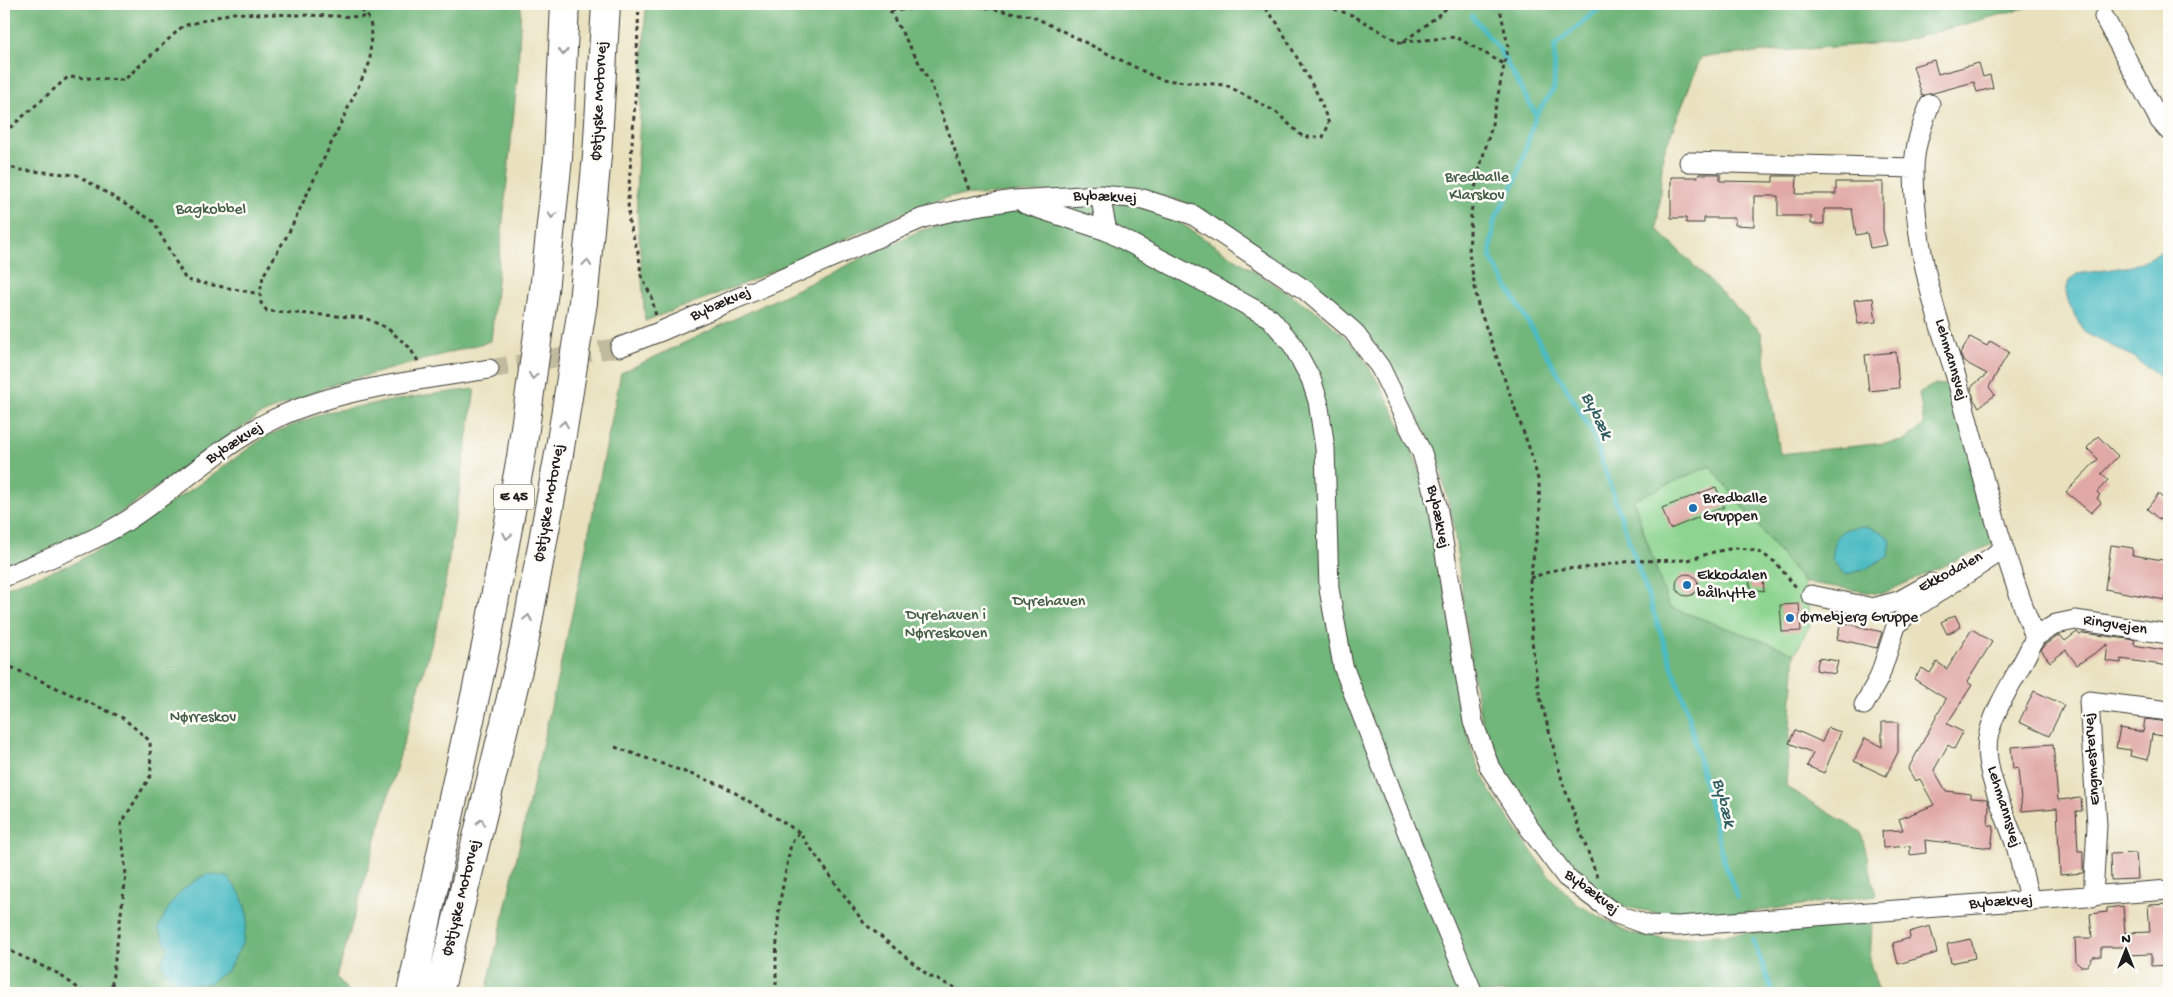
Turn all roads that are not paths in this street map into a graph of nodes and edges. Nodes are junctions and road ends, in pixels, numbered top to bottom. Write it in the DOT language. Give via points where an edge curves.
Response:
graph roads {
  1 [pos="565,4"];
  2 [pos="606,4"];
  3 [pos="2104,16"];
  4 [pos="1930,104"];
  5 [pos="2166,123"];
  6 [pos="1689,162"];
  7 [pos="1914,168"];
  8 [pos="1100,195"];
  9 [pos="1014,200"];
  10 [pos="1107,231"];
  11 [pos="620,347"];
  12 [pos="489,369"];
  13 [pos="2004,549"];
  14 [pos="4,577"];
  15 [pos="1811,595"];
  16 [pos="2169,634"];
  17 [pos="2036,637"];
  18 [pos="1864,705"];
  19 [pos="2169,711"];
  20 [pos="2169,890"];
  21 [pos="2093,896"];
  22 [pos="2030,902"];
  23 [pos="412,988"];
  24 [pos="439,991"];
  25 [pos="1471,992"];
  1 -- 23 [label="highway, Østjyske Motorvej / E 45, one-way" via="558,158 521,456 487,641"];
  24 -- 2 [label="highway, Østjyske Motorvej / E 45, one-way" via="523,649 559,454 583,302 597,156"];
  3 -- 5 [label="street"];
  4 -- 7 [label="street, Lehmannsvej" via="1920,130"];
  6 -- 7 [label="street"];
  7 -- 13 [label="street, Lehmannsvej" via="1917,215 1937,317"];
  8 -- 9 [label="street, Bybækvej"];
  8 -- 10 [label="street"];
  8 -- 22 [label="street, Bybækvej" via="1143,199 1193,215 1305,290 1353,331 1380,368 1422,453 1437,505 1473,722 1490,768 1530,830 1566,877 1614,913 1647,925 1678,926"];
  9 -- 10 [label="street"];
  9 -- 11 [label="street, Bybækvej" via="923,218"];
  10 -- 25 [label="street" via="1270,318 1292,344 1312,379 1325,448 1329,589 1343,666"];
  12 -- 14 [label="street, Bybækvej" via="324,401 269,422 225,447 126,521 99,537"];
  13 -- 15 [label="street, Ekkodalen" via="1976,556 1899,601 1873,608"];
  13 -- 17 [label="street, Lehmannsvej"];
  13 -- 18 [label="street" via="1910,610 1896,626 1879,678"];
  16 -- 17 [label="street, Ringvejen" via="2075,620 2056,624"];
  17 -- 22 [label="street, Lehmannsvej" via="1994,718 1987,752 1990,772 2016,846"];
  19 -- 21 [label="street, Engmestervej" via="2089,701 2097,825"];
  20 -- 21 [label="street, Bybækvej"];
  21 -- 22 [label="street, Bybækvej"];
}
